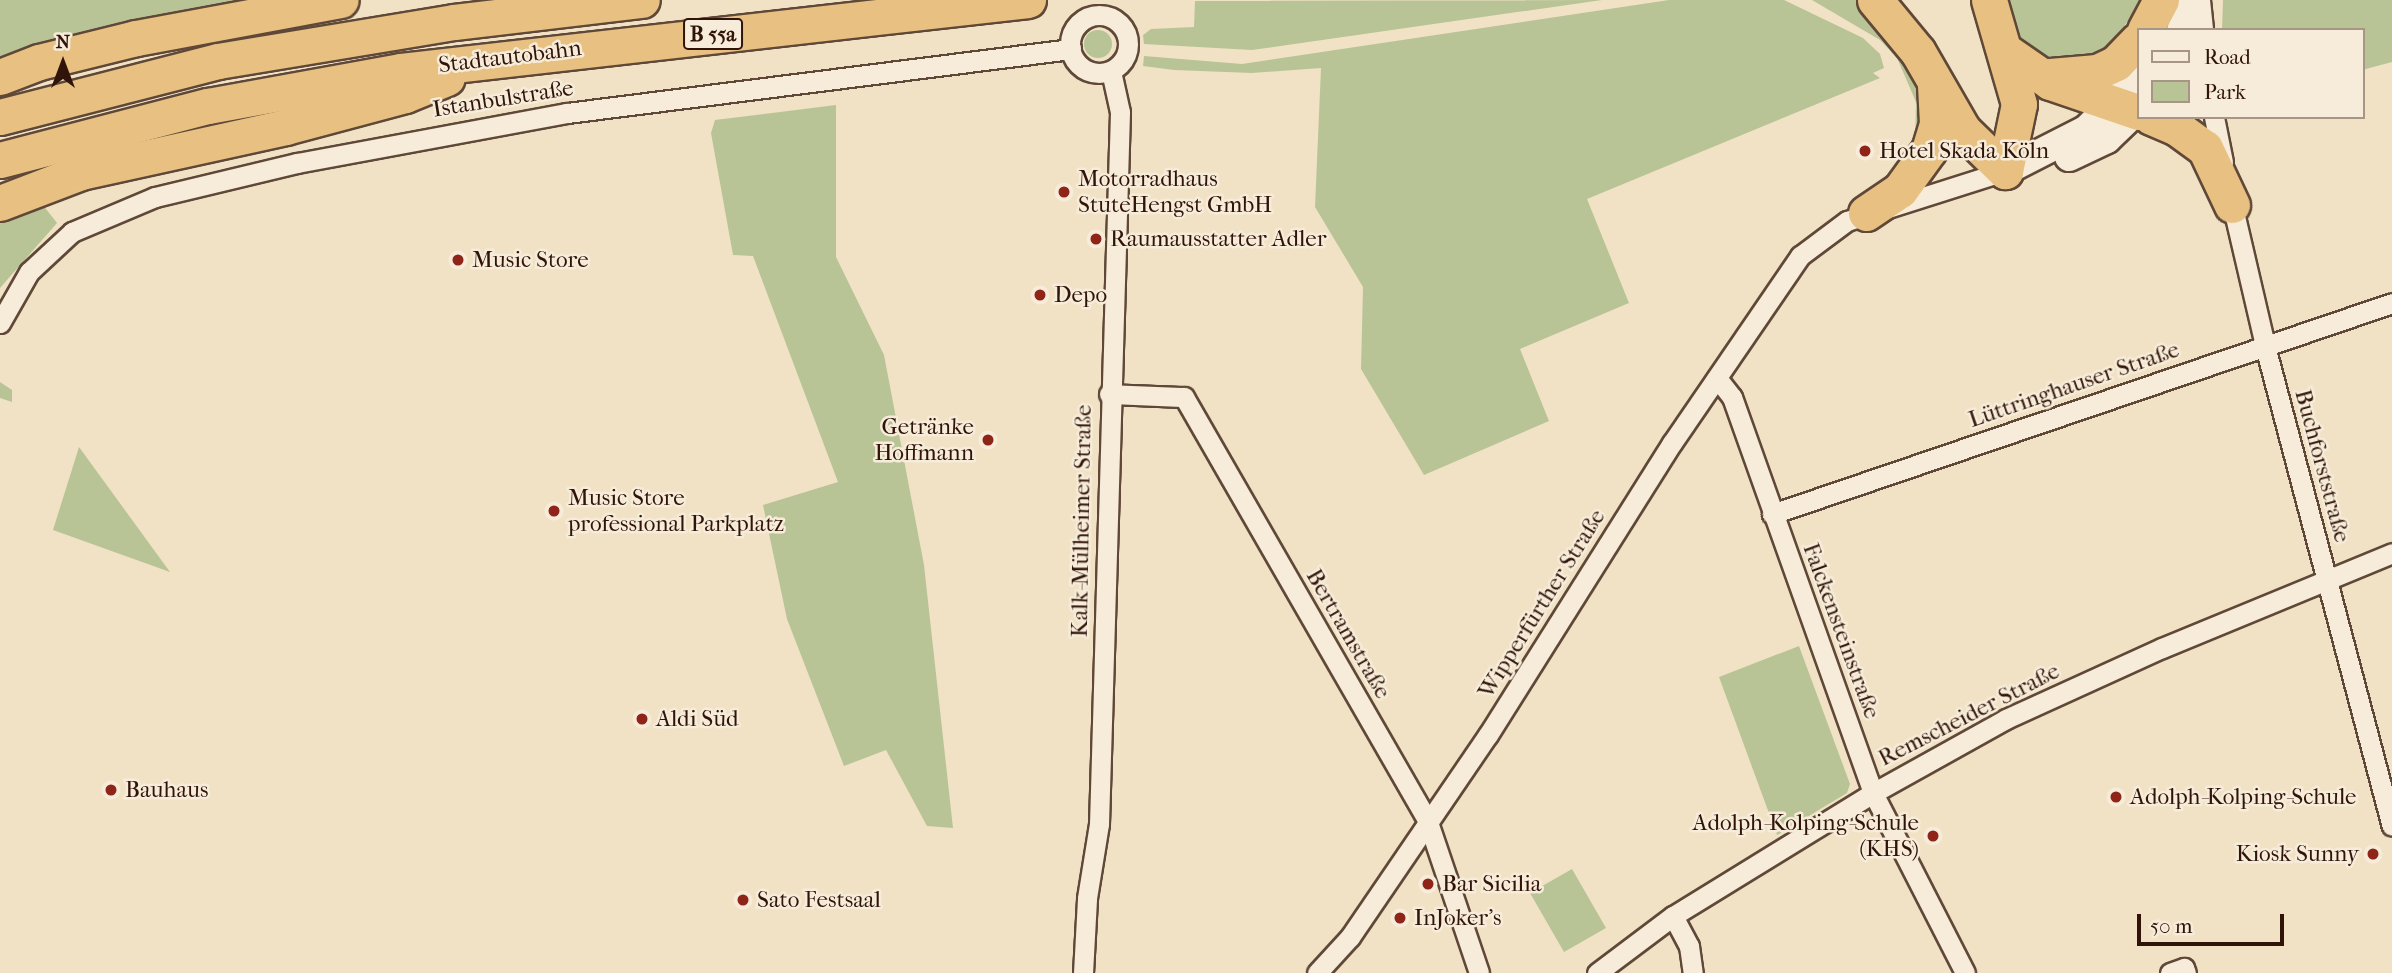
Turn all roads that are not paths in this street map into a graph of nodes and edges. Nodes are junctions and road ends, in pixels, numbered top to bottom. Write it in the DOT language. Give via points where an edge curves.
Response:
graph roads {
  1 [pos="341,0"];
  2 [pos="642,0"];
  3 [pos="1028,0"];
  4 [pos="1875,0"];
  5 [pos="1989,0"];
  6 [pos="2163,0"];
  7 [pos="2192,0"];
  8 [pos="2200,0"];
  9 [pos="1108,8"];
  10 [pos="2146,28"];
  11 [pos="2157,28"];
  12 [pos="2182,28"];
  13 [pos="2203,28"];
  14 [pos="2136,42"];
  15 [pos="1070,49"];
  16 [pos="2004,50"];
  17 [pos="501,57"];
  18 [pos="1111,71"];
  19 [pos="2037,74"];
  20 [pos="0,77"];
  21 [pos="1934,79"];
  22 [pos="2136,111"];
  23 [pos="0,117"];
  24 [pos="2155,119"];
  25 [pos="2214,119"];
  26 [pos="0,160"];
  27 [pos="2005,171"];
  28 [pos="0,203"];
  29 [pos="2232,205"];
  30 [pos="1866,213"];
  31 [pos="2392,303"];
  32 [pos="0,323"];
  33 [pos="2265,346"];
  34 [pos="1717,378"];
  35 [pos="1109,394"];
  36 [pos="1772,514"];
  37 [pos="2392,553"];
  38 [pos="2326,580"];
  39 [pos="1873,793"];
  40 [pos="1428,822"];
  41 [pos="2392,825"];
  42 [pos="1673,916"];
  43 [pos="1083,973"];
  44 [pos="1317,973"];
  45 [pos="1479,973"];
  46 [pos="1597,973"];
  47 [pos="1693,973"];
  48 [pos="1965,973"];
  49 [pos="2170,973"];
  50 [pos="2186,973"];
  1 -- 20 [label="highway" via="136,38 39,62"];
  2 -- 23 [label="highway, Stadtautobahn" via="454,22 218,61"];
  3 -- 17 [label="highway, Stadtautobahn / B 55a"];
  4 -- 21 [label="highway"];
  5 -- 16 [label="highway"];
  6 -- 10 [label="highway"];
  6 -- 11 [label="street"];
  7 -- 12 [label="street"];
  8 -- 13 [label="street"];
  9 -- 15 [label="street" via="1076,26"];
  9 -- 18 [label="street" via="1128,39 1125,57"];
  14 -- 19 [label="highway" via="2116,63 2097,72 2065,78"];
  15 -- 18 [label="street" via="1085,70"];
  15 -- 32 [label="street, Istanbulstraße" via="566,113 336,155 155,197 72,232 29,272"];
  16 -- 19 [label="highway"];
  16 -- 27 [label="highway" via="2019,104"];
  17 -- 26 [label="highway, Stadtautobahn / B 55a" via="208,106"];
  17 -- 28 [label="highway" via="405,95 81,172"];
  18 -- 35 [label="street, Kalk-Mülheimer Straße" via="1120,112"];
  19 -- 22 [label="highway"];
  21 -- 27 [label="highway" via="1972,142"];
  21 -- 30 [label="highway" via="1937,123 1929,150 1900,190"];
  22 -- 27 [label="street" via="2087,129"];
  24 -- 29 [label="highway" via="2205,148"];
  25 -- 29 [label="street, Buchforststraße"];
  27 -- 30 [label="street, Wipperfürther Straße"];
  29 -- 33 [label="street, Buchforststraße"];
  30 -- 34 [label="street, Wipperfürther Straße" via="1825,234 1800,256"];
  31 -- 33 [label="street, Lüttringhauser Straße"];
  33 -- 36 [label="street, Lüttringhauser Straße"];
  33 -- 38 [label="street, Buchforststraße"];
  34 -- 36 [label="street, Falckensteinstraße" via="1732,397"];
  34 -- 40 [label="street, Wipperfürther Straße"];
  35 -- 40 [label="street, Bertramstraße" via="1184,397"];
  35 -- 43 [label="street, Kalk-Mülheimer Straße" via="1099,824 1087,898"];
  36 -- 39 [label="street, Falckensteinstraße"];
  37 -- 38 [label="street, Remscheider Straße"];
  38 -- 39 [label="street, Remscheider Straße" via="2006,719"];
  38 -- 41 [label="street, Buchforststraße"];
  39 -- 42 [label="street, Remscheider Straße"];
  39 -- 48 [label="street, Falckensteinstraße"];
  40 -- 44 [label="street, Wipperfürther Straße" via="1350,937"];
  40 -- 45 [label="street, Bertramstraße"];
  42 -- 46 [label="street, Remscheider Straße"];
  42 -- 47 [label="street" via="1689,946"];
  49 -- 50 [label="street" via="2184,968"];
}
